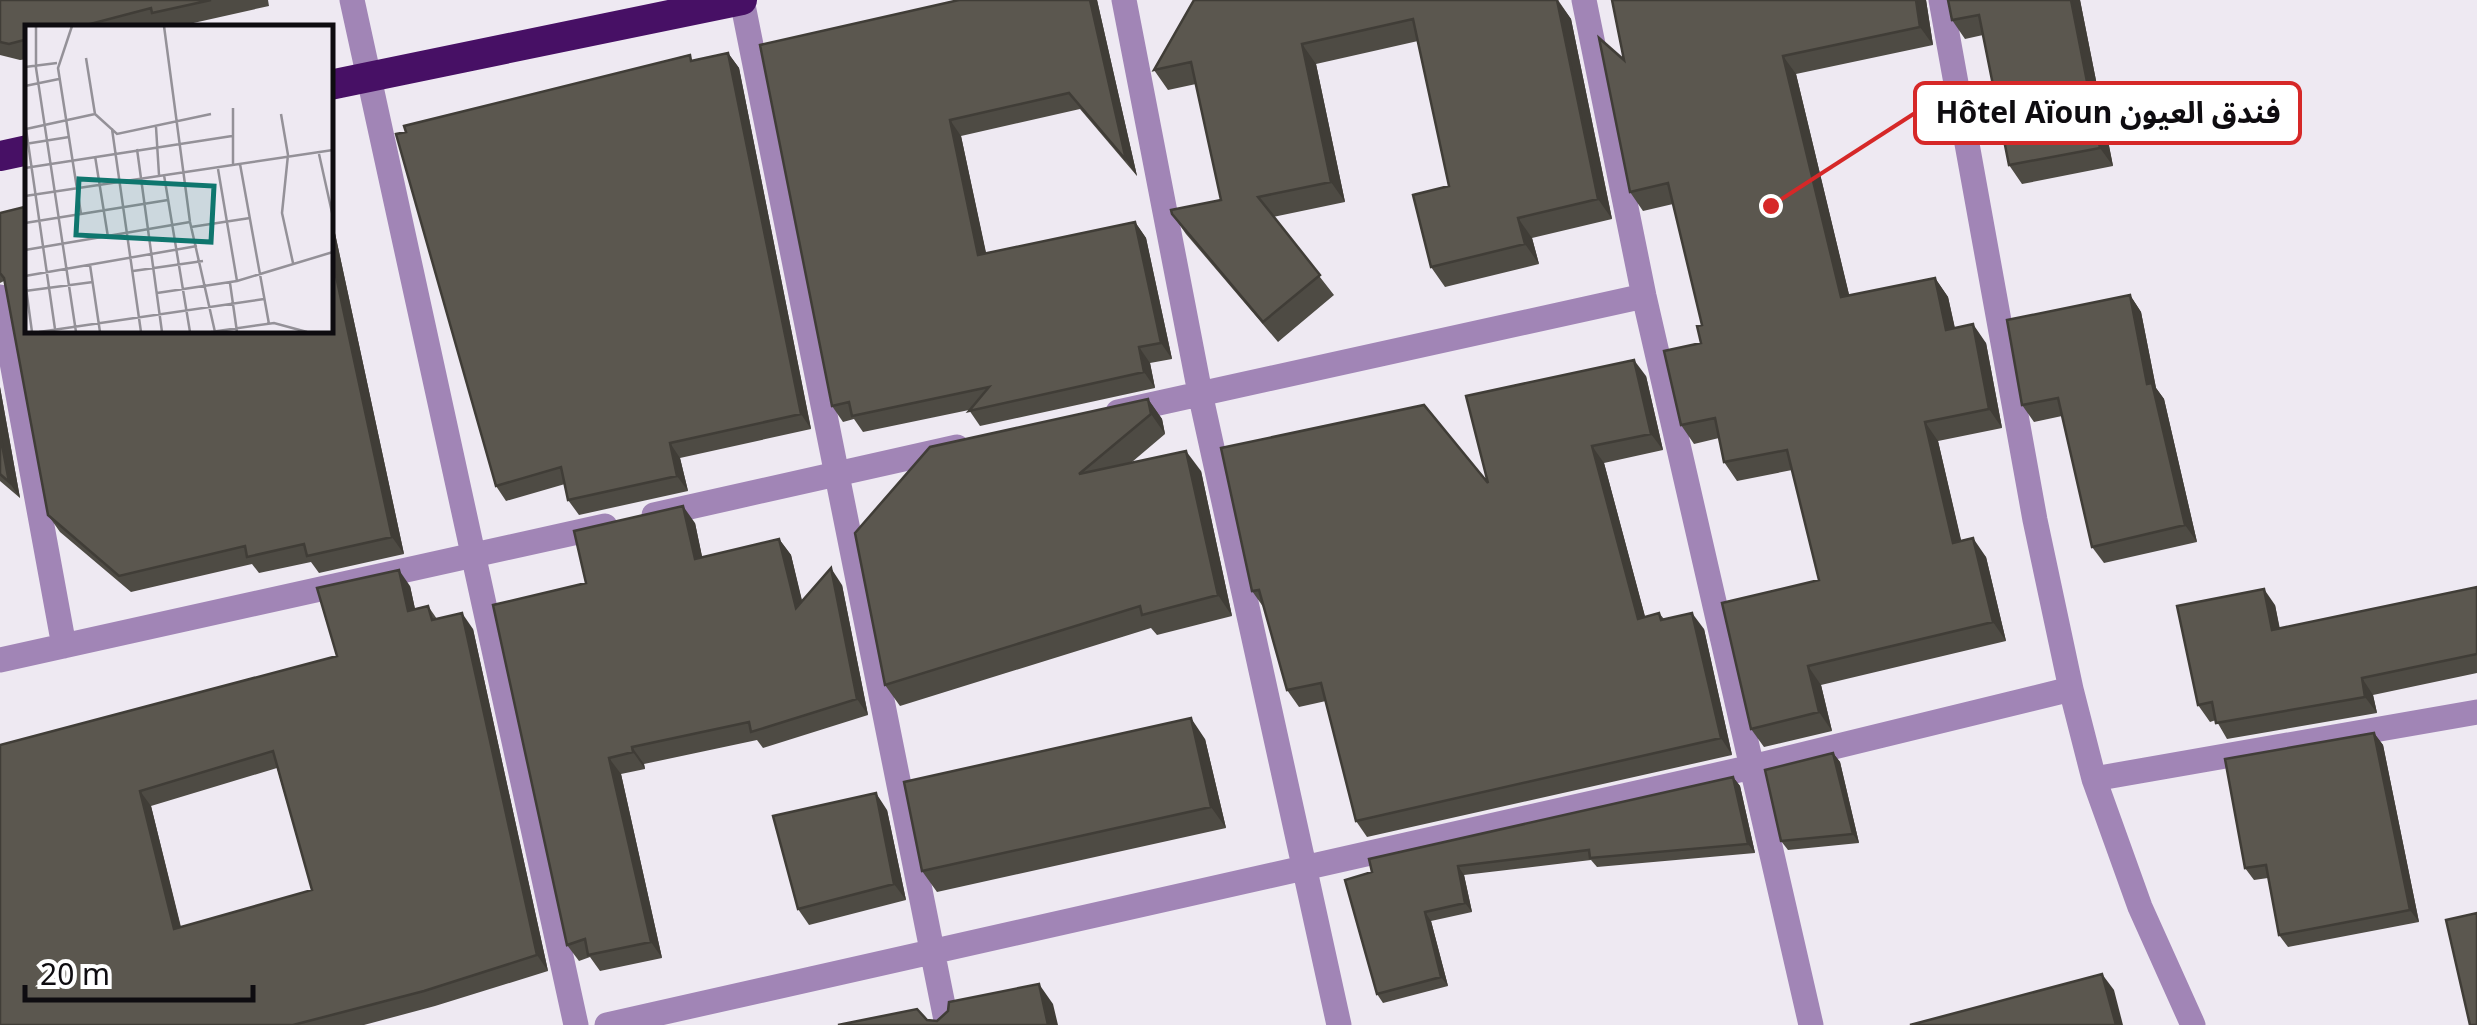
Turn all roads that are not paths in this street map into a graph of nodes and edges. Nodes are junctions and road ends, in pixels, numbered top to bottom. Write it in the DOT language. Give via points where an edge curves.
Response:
graph roads {
  1 [pos="352,0"];
  2 [pos="742,0"];
  3 [pos="1124,0"];
  4 [pos="1584,0"];
  5 [pos="1941,0"];
  6 [pos="367,77"];
  7 [pos="332,85"];
  8 [pos="25,151"];
  9 [pos="0,156"];
  10 [pos="1644,296"];
  11 [pos="0,297"];
  12 [pos="1200,394"];
  13 [pos="1086,419"];
  14 [pos="990,440"];
  15 [pos="837,474"];
  16 [pos="470,556"];
  17 [pos="64,646"];
  18 [pos="0,660"];
  19 [pos="2072,689"];
  20 [pos="2477,712"];
  21 [pos="1752,767"];
  22 [pos="2094,779"];
  23 [pos="1305,869"];
  24 [pos="932,953"];
  25 [pos="576,1025"];
  26 [pos="607,1025"];
  27 [pos="947,1025"];
  28 [pos="1339,1025"];
  29 [pos="1811,1025"];
  30 [pos="2193,1025"];
  1 -- 6 [label="street"];
  2 -- 6 [label="highway"];
  2 -- 15 [label="street"];
  3 -- 12 [label="street"];
  4 -- 10 [label="street"];
  5 -- 19 [label="street"];
  6 -- 7 [label="highway"];
  6 -- 16 [label="street"];
  8 -- 9 [label="highway"];
  10 -- 12 [label="street"];
  10 -- 21 [label="street"];
  11 -- 17 [label="street"];
  12 -- 13 [label="street"];
  12 -- 23 [label="street"];
  14 -- 15 [label="street"];
  15 -- 16 [label="street"];
  15 -- 24 [label="street"];
  16 -- 17 [label="street"];
  16 -- 25 [label="street"];
  17 -- 18 [label="street"];
  19 -- 21 [label="street"];
  19 -- 22 [label="street"];
  20 -- 22 [label="street"];
  21 -- 23 [label="street"];
  21 -- 29 [label="street"];
  22 -- 30 [label="street" via="2140,907"];
  23 -- 24 [label="street"];
  23 -- 28 [label="street"];
  24 -- 26 [label="street"];
  24 -- 27 [label="street"];
}
